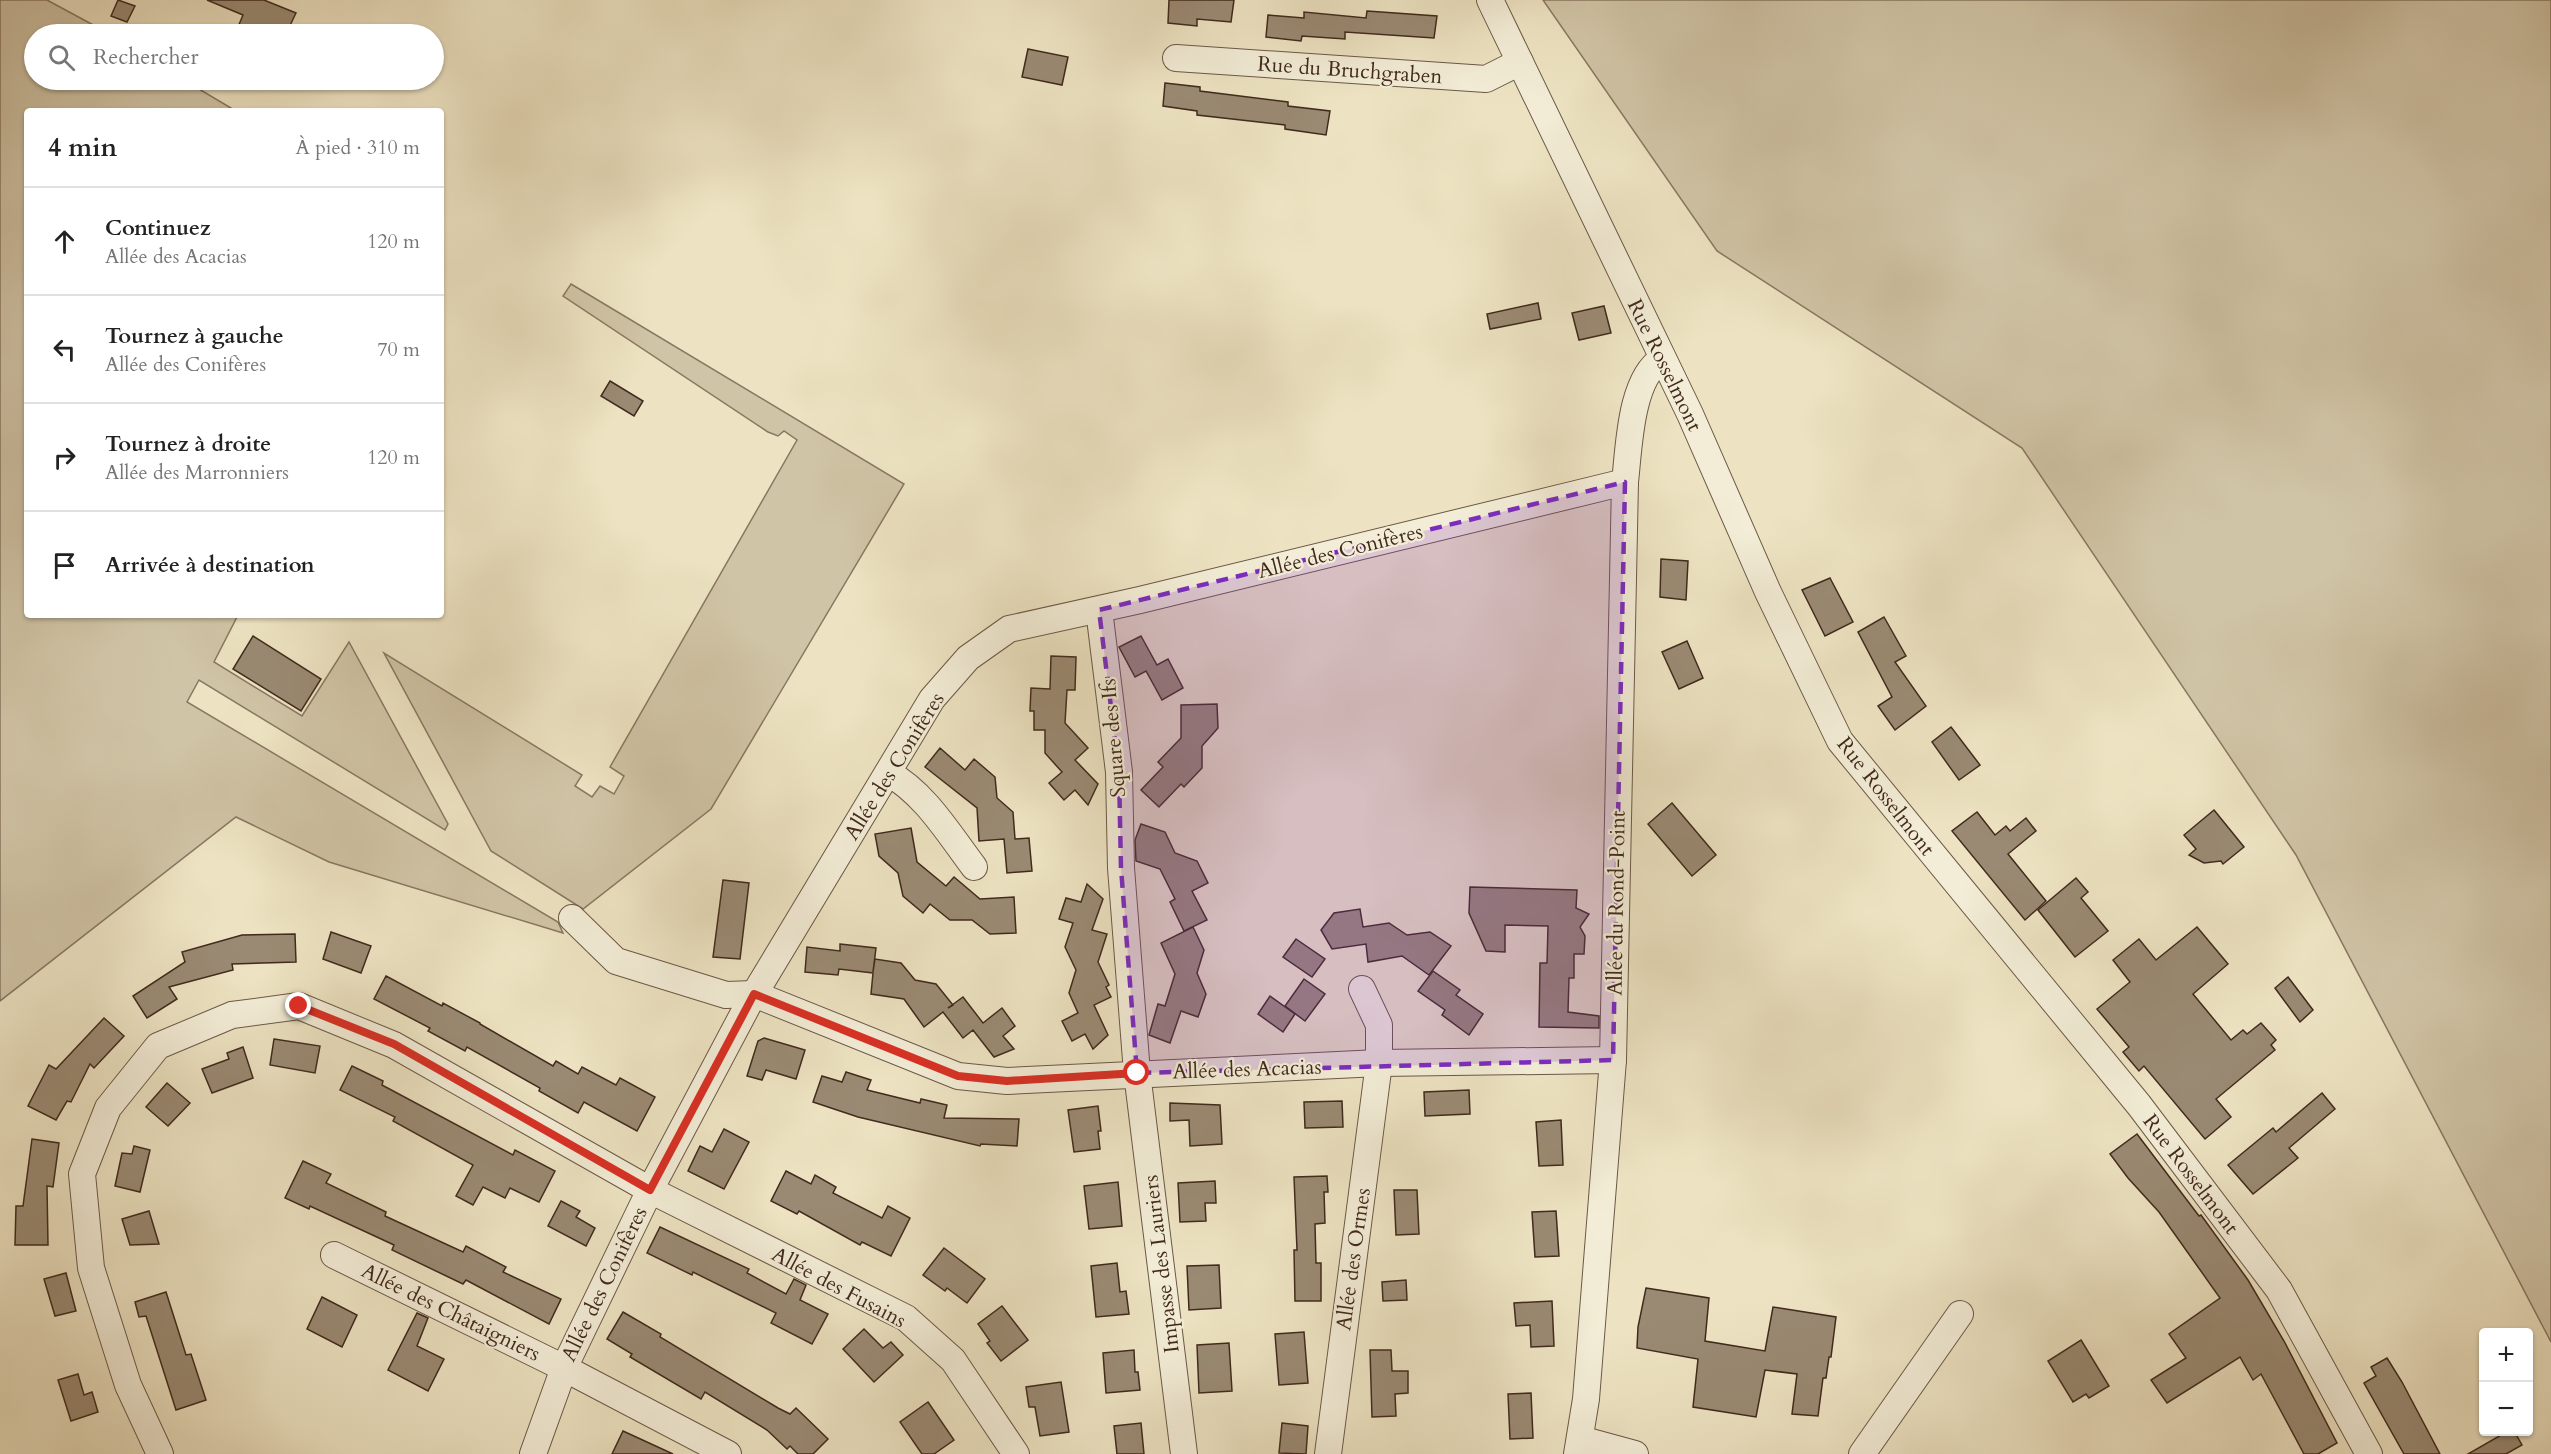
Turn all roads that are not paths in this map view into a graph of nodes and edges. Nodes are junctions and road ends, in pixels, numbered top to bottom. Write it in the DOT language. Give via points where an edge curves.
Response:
graph roads {
  1 [pos="1490,0"];
  2 [pos="1176,58"];
  3 [pos="1520,62"];
  4 [pos="1662,359"];
  5 [pos="1625,482"];
  6 [pos="1099,610"];
  7 [pos="888,773"];
  8 [pos="974,867"];
  9 [pos="572,918"];
  10 [pos="1362,989"];
  11 [pos="754,994"];
  12 [pos="1613,1060"];
  13 [pos="1380,1063"];
  14 [pos="1137,1073"];
  15 [pos="650,1190"];
  16 [pos="334,1255"];
  17 [pos="1960,1314"];
  18 [pos="564,1368"];
  19 [pos="1578,1446"];
  20 [pos="160,1454"];
  21 [pos="533,1454"];
  22 [pos="728,1454"];
  23 [pos="1016,1454"];
  24 [pos="1184,1454"];
  25 [pos="1328,1454"];
  26 [pos="1635,1454"];
  27 [pos="1862,1454"];
  28 [pos="2369,1454"];
  1 -- 3 [label="street, Rue Rosselmont"];
  2 -- 3 [label="street, Rue du Bruchgraben" via="1486,79"];
  3 -- 4 [label="street, Rue Rosselmont"];
  4 -- 5 [label="street, Allée du Rond-Point" via="1653,365 1635,404"];
  4 -- 28 [label="street, Rue Rosselmont" via="1840,741 2139,1105 2279,1290"];
  5 -- 6 [label="street, Allée des Conifères"];
  5 -- 12 [label="street, Allée du Rond-Point"];
  6 -- 7 [label="street, Allée des Conifères" via="1009,629 968,658 932,699"];
  6 -- 14 [label="street, Square des Ifs" via="1119,771 1121,868"];
  7 -- 8 [label="street" via="902,780"];
  7 -- 11 [label="street, Allée des Conifères"];
  9 -- 11 [label="street" via="616,961 726,995"];
  10 -- 13 [label="street, Allée des Ormes" via="1379,1025"];
  11 -- 14 [label="street, Allée des Acacias" via="958,1076 1007,1081"];
  11 -- 15 [label="street, Allée des Conifères"];
  12 -- 13 [label="street, Allée des Acacias"];
  12 -- 19 [label="street, Allée du Rond-Point" via="1585,1407"];
  13 -- 14 [label="street, Allée des Acacias"];
  13 -- 25 [label="street, Allée des Ormes"];
  14 -- 24 [label="street, Impasse des Lauriers"];
  15 -- 18 [label="street, Allée des Conifères"];
  15 -- 20 [label="street, Allée des Fusains" via="394,1044 299,1006 232,1015 158,1046 108,1108 82,1174 91,1268 128,1384"];
  15 -- 23 [label="street, Allée des Fusains" via="906,1318 953,1360"];
  16 -- 18 [label="street, Allée des Châtaigniers"];
  17 -- 27 [label="street"];
  18 -- 21 [label="street, Allée des Conifères"];
  18 -- 22 [label="street, Allée des Châtaigniers"];
  19 -- 26 [label="street"];
}
